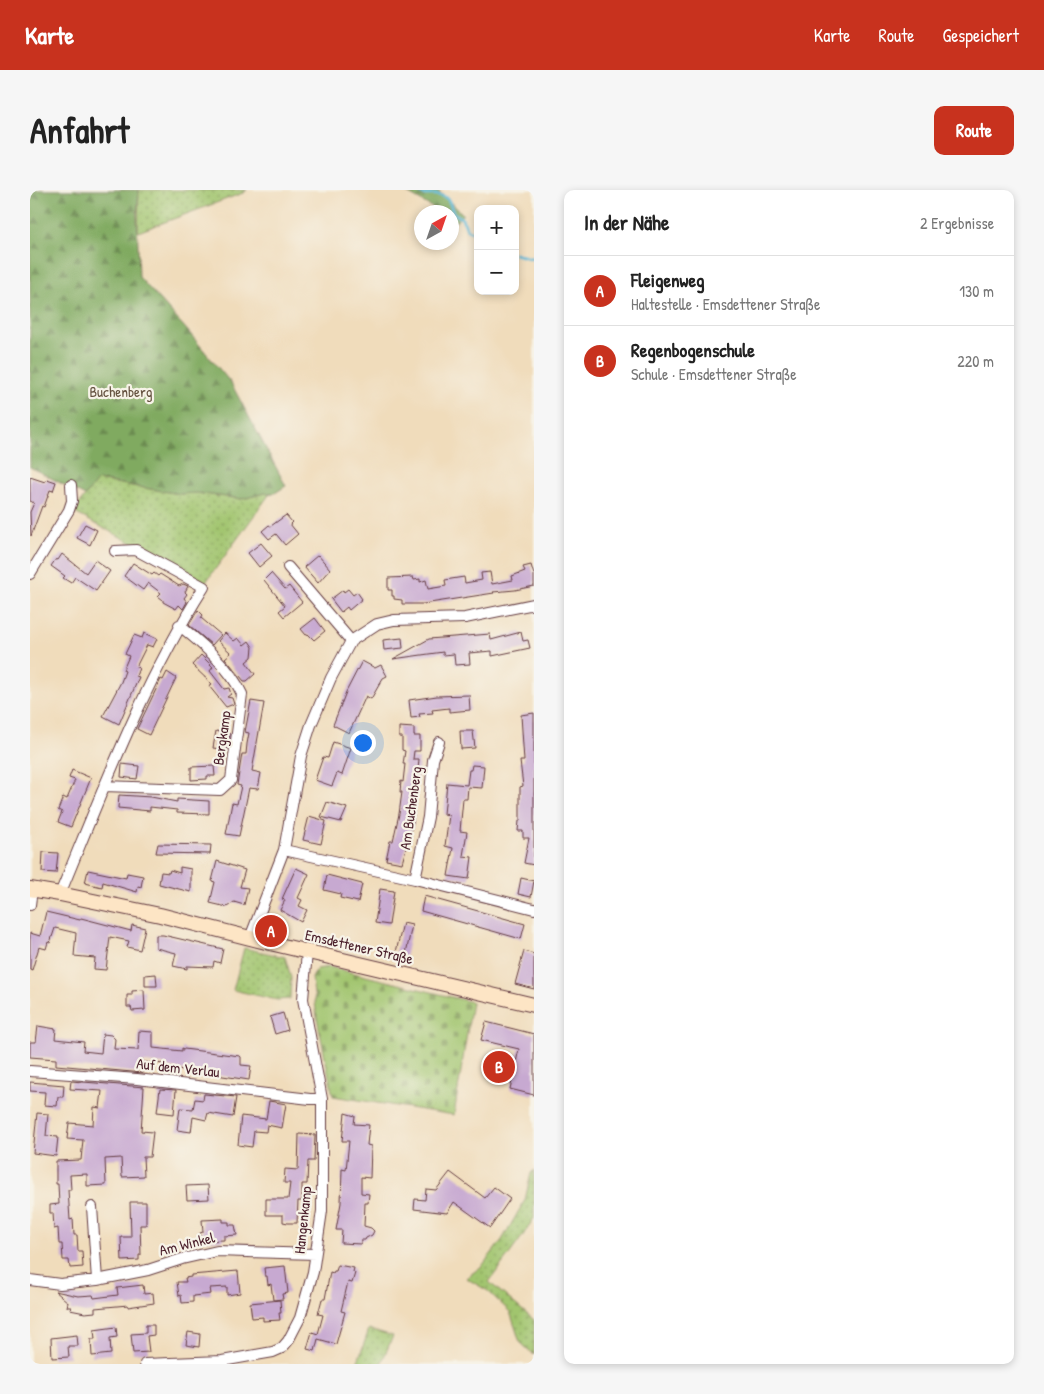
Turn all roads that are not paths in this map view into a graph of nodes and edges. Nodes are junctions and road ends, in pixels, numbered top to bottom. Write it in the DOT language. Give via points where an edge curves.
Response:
graph roads {
  1 [pos="71,484"];
  2 [pos="115,551"];
  3 [pos="288,567"];
  4 [pos="30,574"];
  5 [pos="534,604"];
  6 [pos="179,626"];
  7 [pos="352,641"];
  8 [pos="439,742"];
  9 [pos="104,786"];
  10 [pos="284,850"];
  11 [pos="415,879"];
  12 [pos="31,889"];
  13 [pos="60,894"];
  14 [pos="30,904"];
  15 [pos="534,909"];
  16 [pos="250,938"];
  17 [pos="307,952"];
  18 [pos="534,1004"];
  19 [pos="30,1072"];
  20 [pos="322,1099"];
  21 [pos="92,1207"];
  22 [pos="315,1254"];
  23 [pos="30,1280"];
  24 [pos="97,1280"];
  25 [pos="145,1364"];
  1 -- 4 [label="street" via="69,510"];
  2 -- 6 [label="street" via="136,550 204,588"];
  3 -- 7 [label="street"];
  5 -- 7 [label="street" via="466,618 394,620 377,624"];
  6 -- 9 [label="street"];
  6 -- 9 [label="street, Bergkamp" via="222,665 242,694 231,780 220,790"];
  7 -- 10 [label="street" via="331,678 311,725 301,756"];
  8 -- 11 [label="street, Am Buchenberg" via="432,760 428,817"];
  9 -- 13 [label="street"];
  10 -- 11 [label="street"];
  10 -- 16 [label="street"];
  11 -- 15 [label="street"];
  12 -- 13 [label="main road, Emsdettener Straße"];
  12 -- 14 [label="street"];
  13 -- 16 [label="main road, Emsdettener Straße"];
  16 -- 17 [label="main road, Emsdettener Straße"];
  17 -- 18 [label="main road, Emsdettener Straße"];
  17 -- 20 [label="street, Hangenkamp" via="303,999"];
  19 -- 20 [label="street, Auf dem Verlau" via="137,1079"];
  20 -- 22 [label="street, Hangenkamp" via="322,1211"];
  21 -- 24 [label="street"];
  22 -- 24 [label="street, Am Winkel" via="217,1251"];
  22 -- 25 [label="street, Hangenkamp" via="300,1318 282,1348 222,1361"];
  23 -- 24 [label="street, Am Winkel" via="60,1284"];
}
